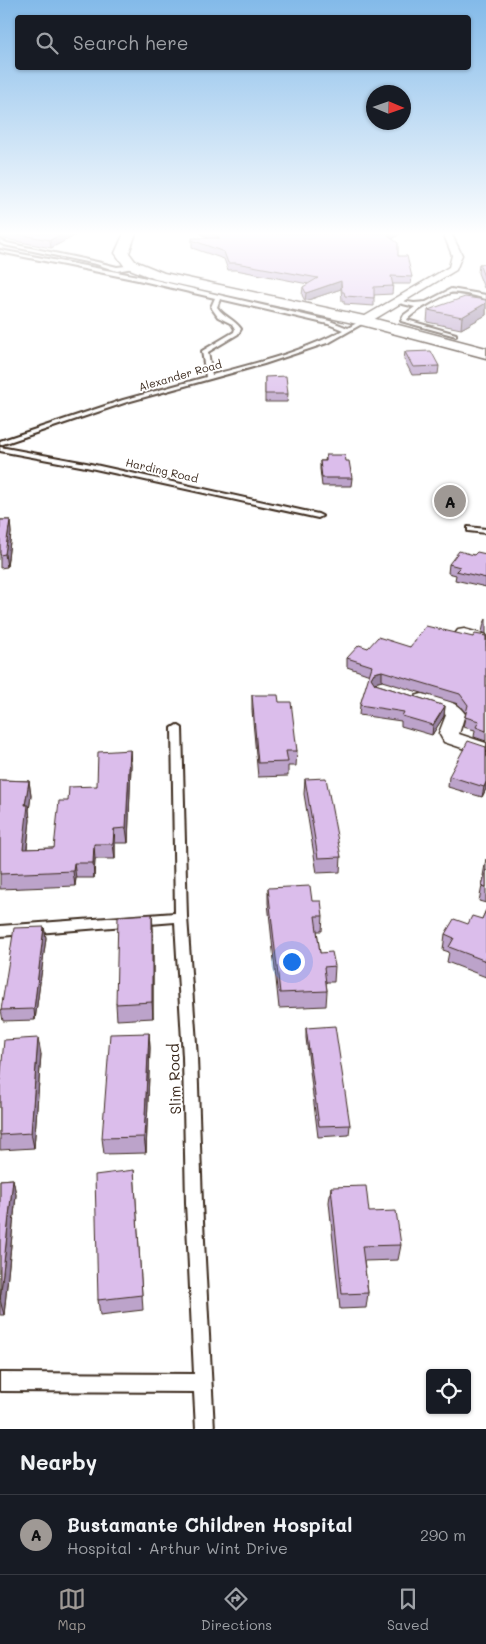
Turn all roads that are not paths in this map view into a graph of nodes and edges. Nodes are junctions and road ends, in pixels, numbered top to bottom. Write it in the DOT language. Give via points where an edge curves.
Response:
graph roads {
  1 [pos="217,300"];
  2 [pos="230,300"];
  3 [pos="267,300"];
  4 [pos="435,300"];
  5 [pos="397,301"];
  6 [pos="421,305"];
  7 [pos="364,321"];
  8 [pos="348,330"];
  9 [pos="451,336"];
  10 [pos="486,353"];
  11 [pos="209,378"];
  12 [pos="0,443"];
  13 [pos="0,448"];
  14 [pos="318,516"];
  15 [pos="472,529"];
  16 [pos="486,531"];
  17 [pos="464,634"];
  18 [pos="486,640"];
  19 [pos="409,696"];
  20 [pos="177,728"];
  21 [pos="486,750"];
  22 [pos="181,917"];
  23 [pos="0,931"];
  24 [pos="0,1382"];
  25 [pos="203,1383"];
  26 [pos="205,1429"];
  1 -- 11 [label="lane" via="214,307 220,316 234,323 238,329 205,351"];
  2 -- 8 [label="lane"];
  3 -- 7 [label="main road"];
  4 -- 6 [label="lane"];
  5 -- 6 [label="lane"];
  5 -- 7 [label="street"];
  6 -- 9 [label="lane" via="404,321"];
  7 -- 8 [label="lane, Alexander Road"];
  7 -- 9 [label="main road"];
  8 -- 11 [label="lane, Alexander Road" via="328,341"];
  9 -- 10 [label="main road"];
  11 -- 12 [label="lane, Alexander Road" via="125,401"];
  13 -- 14 [label="lane, Harding Road"];
  15 -- 16 [label="lane"];
  17 -- 18 [label="street"];
  19 -- 21 [label="street" via="453,710 456,714 450,738"];
  20 -- 22 [label="lane, Slim Road"];
  22 -- 23 [label="lane"];
  22 -- 25 [label="lane, Slim Road"];
  24 -- 25 [label="lane"];
  25 -- 26 [label="lane, Slim Road"];
}
